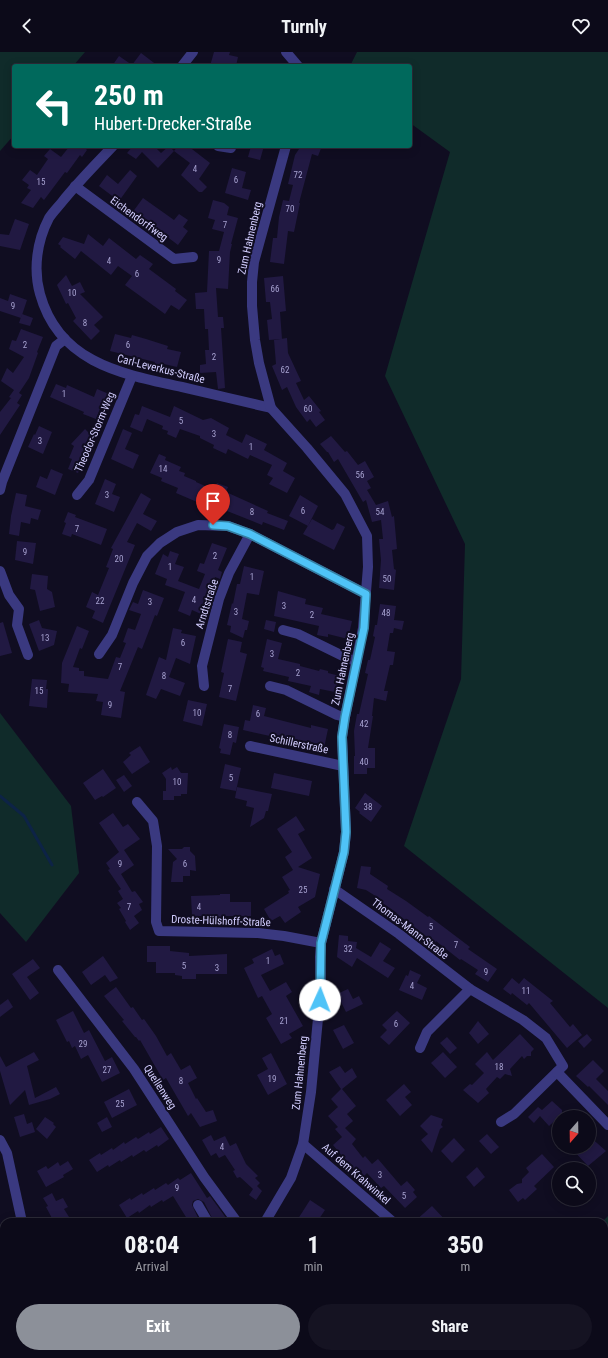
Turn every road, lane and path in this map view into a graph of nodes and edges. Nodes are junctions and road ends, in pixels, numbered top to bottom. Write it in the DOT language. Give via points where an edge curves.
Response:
graph roads {
  1 [pos="193,52"];
  2 [pos="286,52"];
  3 [pos="184,64"];
  4 [pos="296,64"];
  5 [pos="111,148"];
  6 [pos="285,148"];
  7 [pos="75,186"];
  8 [pos="193,257"];
  9 [pos="66,339"];
  10 [pos="132,376"];
  11 [pos="271,408"];
  12 [pos="0,490"];
  13 [pos="77,495"];
  14 [pos="250,534"];
  15 [pos="0,571"];
  16 [pos="366,594"];
  17 [pos="283,630"];
  18 [pos="99,654"];
  19 [pos="28,655"];
  20 [pos="357,661"];
  21 [pos="204,686"];
  22 [pos="270,686"];
  23 [pos="345,717"];
  24 [pos="250,746"];
  25 [pos="343,766"];
  26 [pos="137,802"];
  27 [pos="334,889"];
  28 [pos="321,943"];
  29 [pos="58,970"];
  30 [pos="470,989"];
  31 [pos="420,1048"];
  32 [pos="557,1072"];
  33 [pos="501,1122"];
  34 [pos="608,1125"];
  35 [pos="0,1140"];
  36 [pos="303,1144"];
  37 [pos="198,1205"];
  38 [pos="21,1218"];
  39 [pos="206,1218"];
  40 [pos="234,1218"];
  41 [pos="267,1218"];
  42 [pos="388,1218"];
  1 -- 3 [label="street"];
  2 -- 4 [label="street"];
  5 -- 7 [label="street, Carl-Leverkus-Straße"];
  6 -- 11 [label="street, Zum Hahnenberg" via="254,262 252,282 255,340"];
  7 -- 8 [label="street, Eichendorffweg" via="174,259"];
  7 -- 9 [label="street, Carl-Leverkus-Straße" via="50,217 42,234 37,255 37,284 43,306"];
  9 -- 10 [label="street, Carl-Leverkus-Straße" via="85,356 108,368"];
  9 -- 12 [label="street" via="56,346"];
  10 -- 11 [label="street, Carl-Leverkus-Straße"];
  10 -- 13 [label="street, Theodor-Storm-Weg" via="89,480"];
  11 -- 16 [label="street, Zum Hahnenberg" via="345,494 367,536"];
  14 -- 16 [label="street"];
  14 -- 18 [label="street" via="228,526 198,524 177,532 160,543 139,569 112,634"];
  14 -- 21 [label="street, Arndtstraße" via="229,573 219,599 202,666"];
  15 -- 19 [label="street" via="9,595 19,609 17,626"];
  16 -- 20 [label="street, Zum Hahnenberg" via="364,628"];
  17 -- 20 [label="street" via="298,634"];
  20 -- 23 [label="street, Zum Hahnenberg"];
  22 -- 23 [label="street" via="286,690"];
  23 -- 25 [label="street, Zum Hahnenberg" via="342,737"];
  24 -- 25 [label="street, Schillerstraße"];
  25 -- 27 [label="street, Zum Hahnenberg" via="346,832 344,852"];
  26 -- 28 [label="street, Droste-Hülshoff-Straße" via="154,827 157,846 156,922 159,931 258,933"];
  27 -- 28 [label="street, Zum Hahnenberg"];
  27 -- 30 [label="street, Thomas-Mann-Straße" via="399,934"];
  28 -- 36 [label="street, Zum Hahnenberg" via="321,987 311,1092"];
  29 -- 40 [label="street, Quellenweg" via="134,1069 204,1177"];
  30 -- 31 [label="street" via="427,1032"];
  30 -- 32 [label="street, Thomas-Mann-Straße" via="523,1020 546,1038 563,1066"];
  32 -- 33 [label="street" via="514,1114"];
  32 -- 34 [label="street"];
  35 -- 38 [label="street" via="7,1154"];
  36 -- 41 [label="street, Zum Hahnenberg" via="291,1178"];
  36 -- 42 [label="street, Auf dem Krahwinkel"];
  37 -- 39 [label="street"];
}
